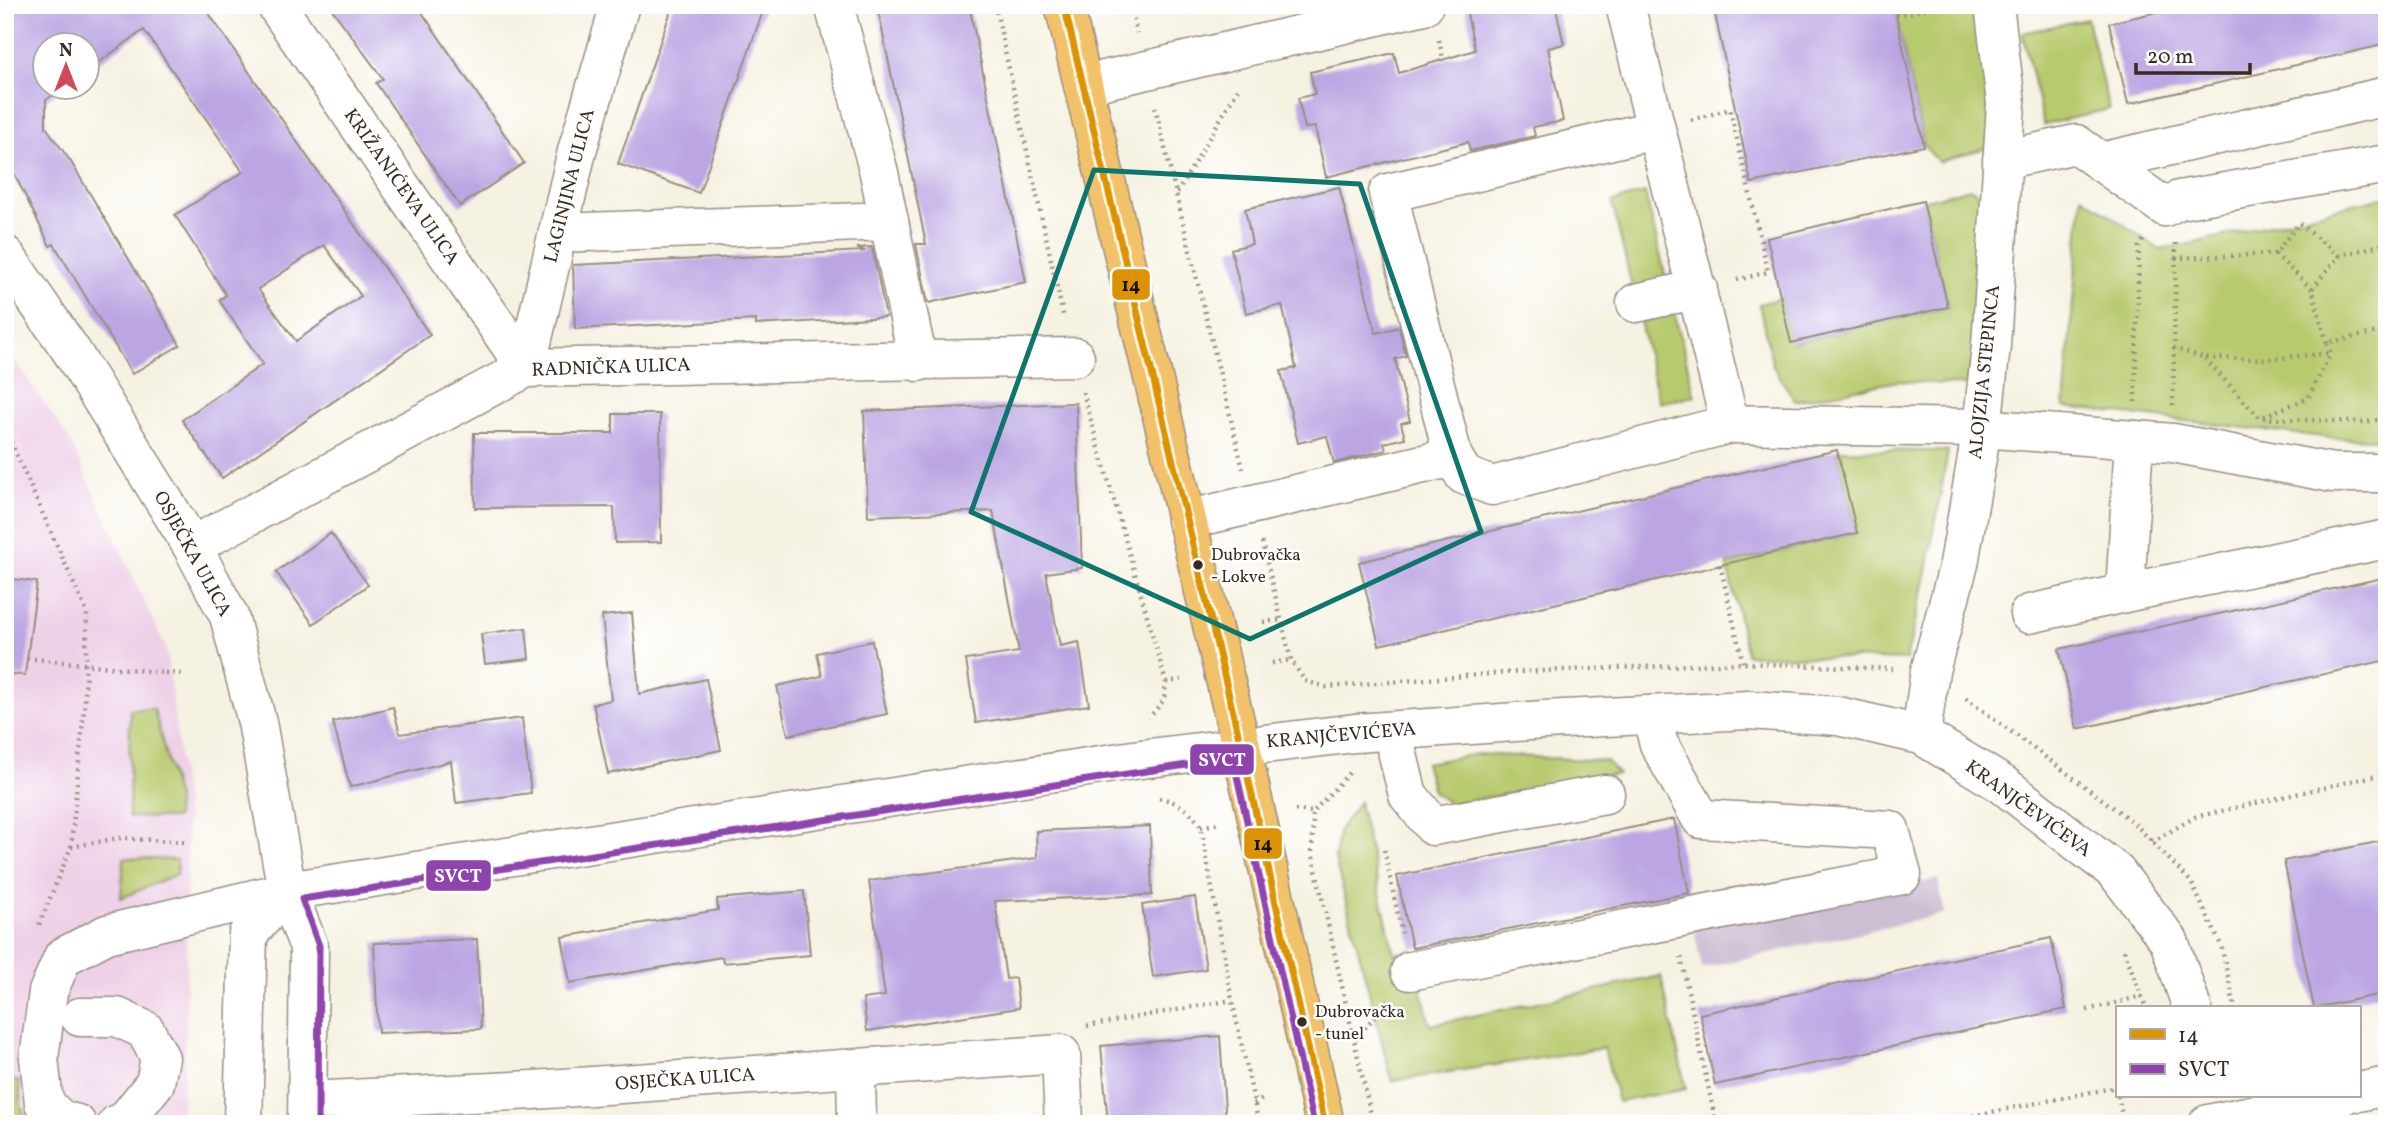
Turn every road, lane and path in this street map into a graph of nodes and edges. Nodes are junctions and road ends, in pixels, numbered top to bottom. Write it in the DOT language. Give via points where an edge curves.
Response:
graph roads {
  1 [pos="276,5"];
  2 [pos="620,5"];
  3 [pos="834,5"];
  4 [pos="1064,5"];
  5 [pos="1131,5"];
  6 [pos="1424,5"];
  7 [pos="1625,5"];
  8 [pos="1942,5"];
  9 [pos="1994,5"];
  10 [pos="1896,16"];
  11 [pos="1325,17"];
  12 [pos="1264,43"];
  13 [pos="1146,71"];
  14 [pos="1083,85"];
  15 [pos="2387,96"];
  16 [pos="1730,109"];
  17 [pos="1654,130"];
  18 [pos="2003,160"];
  19 [pos="2101,162"];
  20 [pos="2387,164"];
  21 [pos="1176,195"];
  22 [pos="2172,204"];
  23 [pos="889,221"];
  24 [pos="558,233"];
  25 [pos="2387,243"];
  26 [pos="2275,254"];
  27 [pos="5,255"];
  28 [pos="2339,256"];
  29 [pos="2175,258"];
  30 [pos="1768,272"];
  31 [pos="1698,289"];
  32 [pos="2312,289"];
  33 [pos="1636,303"];
  34 [pos="2387,330"];
  35 [pos="2327,344"];
  36 [pos="2173,348"];
  37 [pos="2331,353"];
  38 [pos="1075,358"];
  39 [pos="2205,358"];
  40 [pos="918,362"];
  41 [pos="526,368"];
  42 [pos="2260,418"];
  43 [pos="2387,419"];
  44 [pos="1730,424"];
  45 [pos="1982,428"];
  46 [pos="5,429"];
  47 [pos="2134,440"];
  48 [pos="2173,443"];
  49 [pos="1453,457"];
  50 [pos="2387,473"];
  51 [pos="1251,504"];
  52 [pos="1186,520"];
  53 [pos="2387,539"];
  54 [pos="192,546"];
  55 [pos="1720,565"];
  56 [pos="2125,593"];
  57 [pos="2029,614"];
  58 [pos="1283,620"];
  59 [pos="1263,622"];
  60 [pos="27,658"];
  61 [pos="1291,660"];
  62 [pos="1272,663"];
  63 [pos="1743,663"];
  64 [pos="181,674"];
  65 [pos="1181,680"];
  66 [pos="1166,682"];
  67 [pos="1326,687"];
  68 [pos="1326,694"];
  69 [pos="1651,715"];
  70 [pos="1920,735"];
  71 [pos="1394,741"];
  72 [pos="1241,746"];
  73 [pos="2387,772"];
  74 [pos="1155,786"];
  75 [pos="1605,794"];
  76 [pos="1296,810"];
  77 [pos="1313,812"];
  78 [pos="1219,822"];
  79 [pos="1200,827"];
  80 [pos="186,842"];
  81 [pos="2152,842"];
  82 [pos="71,847"];
  83 [pos="1384,850"];
  84 [pos="288,891"];
  85 [pos="1673,920"];
  86 [pos="35,935"];
  87 [pos="2118,938"];
  88 [pos="1410,971"];
  89 [pos="1229,981"];
  90 [pos="1238,982"];
  91 [pos="2142,996"];
  92 [pos="1232,1000"];
  93 [pos="2145,1006"];
  94 [pos="2191,1006"];
  95 [pos="2087,1010"];
  96 [pos="80,1017"];
  97 [pos="1356,1040"];
  98 [pos="1061,1054"];
  99 [pos="856,1068"];
  100 [pos="2387,1086"];
  101 [pos="2116,1091"];
  102 [pos="2360,1092"];
  103 [pos="1264,1098"];
  104 [pos="2118,1098"];
  105 [pos="2329,1098"];
  106 [pos="1254,1104"];
  107 [pos="307,1112"];
  108 [pos="2216,1116"];
  109 [pos="77,1124"];
  110 [pos="117,1124"];
  111 [pos="243,1124"];
  112 [pos="857,1124"];
  113 [pos="1064,1124"];
  114 [pos="1259,1124"];
  115 [pos="1325,1124"];
  116 [pos="1373,1124"];
  117 [pos="1716,1124"];
  118 [pos="1931,1124"];
  119 [pos="2124,1124"];
  1 -- 41 [label="street, KRIŽANIĆEVA ULICA"];
  2 -- 24 [label="street, LAGINJINA ULICA"];
  3 -- 23 [label="street"];
  4 -- 14 [label="main road"];
  5 -- 13 [label="path"];
  6 -- 11 [label="street"];
  7 -- 17 [label="street"];
  8 -- 10 [label="path"];
  9 -- 18 [label="street, ALOJZIJA STEPINCA" via="2006,103"];
  11 -- 12 [label="street"];
  12 -- 13 [label="street"];
  12 -- 21 [label="path"];
  13 -- 14 [label="street"];
  13 -- 21 [label="path"];
  14 -- 52 [label="main road"];
  15 -- 19 [label="street"];
  16 -- 30 [label="path"];
  17 -- 31 [label="street"];
  17 -- 49 [label="street" via="1388,193"];
  18 -- 19 [label="street" via="2076,144"];
  18 -- 45 [label="street, ALOJZIJA STEPINCA"];
  19 -- 22 [label="street"];
  20 -- 22 [label="street"];
  21 -- 51 [label="path"];
  22 -- 29 [label="path"];
  22 -- 47 [label="path" via="2139,247"];
  23 -- 24 [label="street"];
  23 -- 40 [label="street"];
  24 -- 41 [label="street, LAGINJINA ULICA"];
  25 -- 28 [label="path"];
  26 -- 28 [label="path" via="2299,223"];
  26 -- 29 [label="path"];
  26 -- 32 [label="path"];
  27 -- 54 [label="street, OSJEČKA ULICA" via="72,352"];
  28 -- 32 [label="path"];
  29 -- 36 [label="path"];
  31 -- 33 [label="street"];
  31 -- 44 [label="street"];
  32 -- 35 [label="path"];
  34 -- 35 [label="path"];
  35 -- 37 [label="path"];
  36 -- 39 [label="path"];
  36 -- 48 [label="path"];
  37 -- 39 [label="path" via="2269,359"];
  37 -- 42 [label="path" via="2308,398"];
  38 -- 40 [label="street, RADNIČKA ULICA"];
  39 -- 42 [label="path"];
  40 -- 41 [label="street, RADNIČKA ULICA"];
  41 -- 54 [label="street, RADNIČKA ULICA"];
  42 -- 43 [label="path"];
  44 -- 45 [label="street"];
  44 -- 49 [label="street" via="1492,486 1464,475"];
  45 -- 47 [label="street"];
  45 -- 70 [label="street, ALOJZIJA STEPINCA" via="1959,564 1930,671"];
  46 -- 82 [label="path" via="87,613 85,698"];
  47 -- 48 [label="street"];
  47 -- 56 [label="street"];
  48 -- 50 [label="street" via="2333,473"];
  49 -- 51 [label="street"];
  51 -- 52 [label="street"];
  52 -- 72 [label="main road"];
  53 -- 56 [label="street"];
  54 -- 84 [label="street, OSJEČKA ULICA" via="229,616 246,677"];
  55 -- 63 [label="path"];
  56 -- 57 [label="street"];
  58 -- 59 [label="path"];
  60 -- 64 [label="path, bridge"];
  61 -- 62 [label="path"];
  65 -- 66 [label="path"];
  67 -- 68 [label="path"];
  69 -- 70 [label="street, KRANJČEVIĆEVA" via="1749,710 1838,716"];
  69 -- 71 [label="street, KRANJČEVIĆEVA"];
  69 -- 85 [label="street" via="1659,744 1701,819 1891,830 1902,875"];
  70 -- 94 [label="street, KRANJČEVIĆEVA" via="2002,784 2116,872 2169,941"];
  71 -- 72 [label="street, KRANJČEVIĆEVA"];
  71 -- 75 [label="street" via="1408,795 1433,826"];
  71 -- 77 [label="path" via="1347,774"];
  72 -- 84 [label="street, KRANJČEVIĆEVA"];
  72 -- 115 [label="main road"];
  73 -- 81 [label="path" via="2195,817"];
  74 -- 79 [label="path" via="1157,798 1174,801 1195,817"];
  76 -- 77 [label="path"];
  77 -- 97 [label="path" via="1312,853"];
  78 -- 79 [label="path"];
  79 -- 89 [label="path"];
  80 -- 82 [label="path" via="118,838"];
  82 -- 86 [label="path"];
  83 -- 88 [label="path"];
  84 -- 107 [label="street, OSJEČKA ULICA" via="309,947"];
  84 -- 109 [label="street, KRANJČEVIĆEVA" via="107,934 63,957 48,992 39,1058 44,1103 61,1120"];
  84 -- 111 [label="street" via="248,934"];
  85 -- 88 [label="street"];
  85 -- 117 [label="path"];
  87 -- 91 [label="path"];
  88 -- 97 [label="path"];
  89 -- 90 [label="path"];
  89 -- 92 [label="path"];
  91 -- 93 [label="path"];
  91 -- 95 [label="path"];
  92 -- 98 [label="path" via="1082,1027"];
  92 -- 106 [label="path"];
  96 -- 110 [label="street" via="117,1017 145,1030 160,1058 155,1083 124,1122"];
  97 -- 116 [label="path"];
  98 -- 99 [label="street, OSJEČKA ULICA"];
  98 -- 113 [label="street"];
  99 -- 107 [label="street, OSJEČKA ULICA" via="533,1090"];
  99 -- 112 [label="street"];
  100 -- 102 [label="street"];
  101 -- 118 [label="path"];
  103 -- 106 [label="path"];
  104 -- 119 [label="path"];
  105 -- 108 [label="street"];
  106 -- 114 [label="path"];
}
